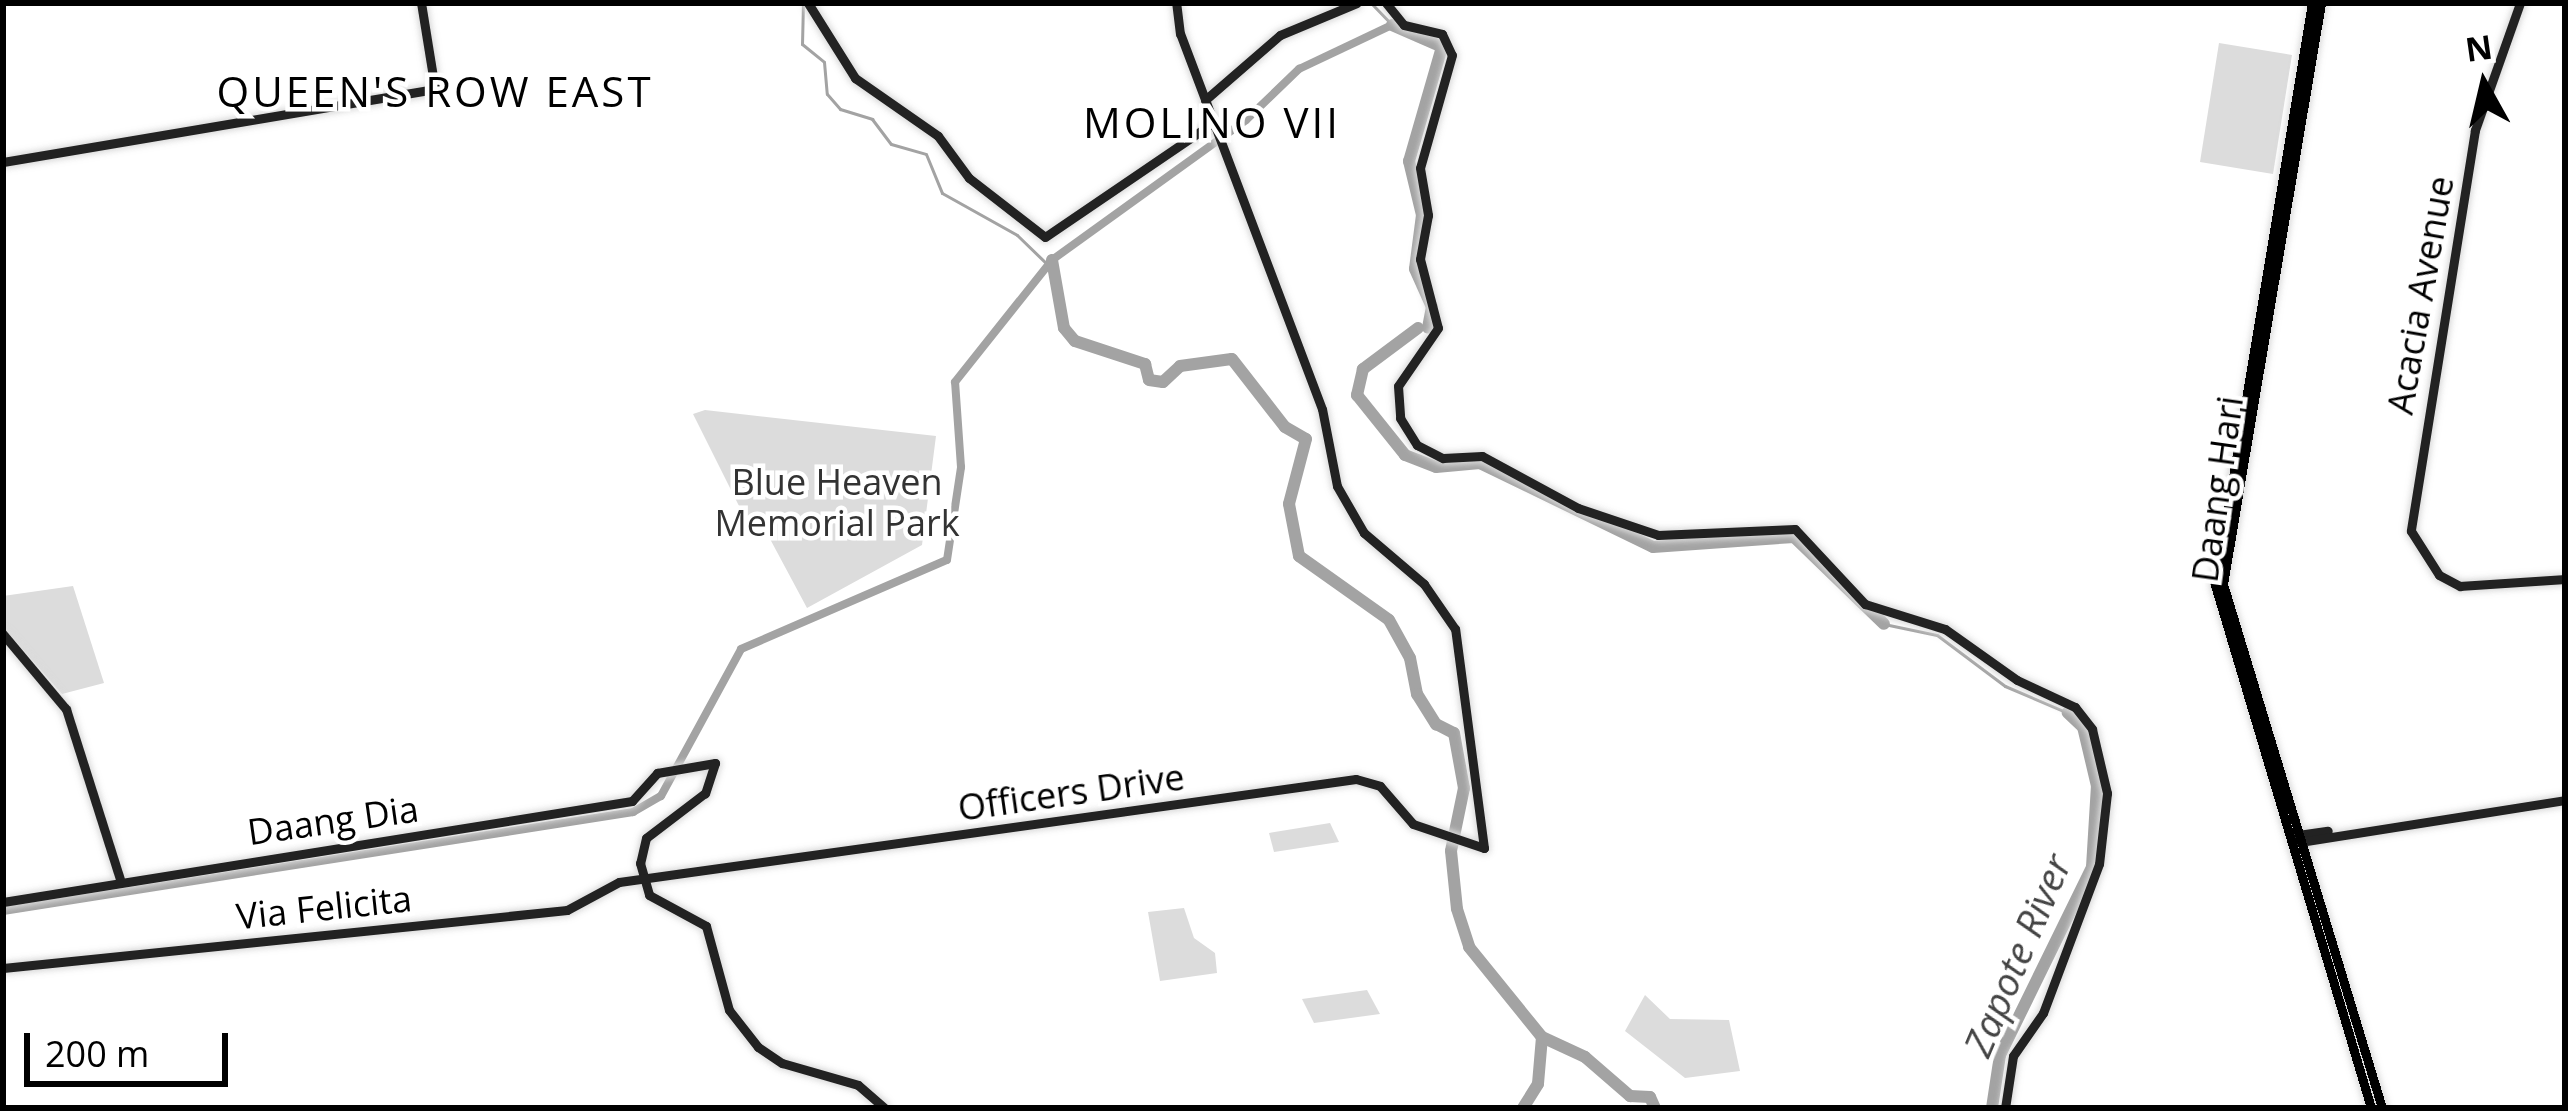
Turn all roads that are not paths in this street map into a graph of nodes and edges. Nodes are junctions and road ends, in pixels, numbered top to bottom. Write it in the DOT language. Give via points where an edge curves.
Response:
graph roads {
  1 [pos="421,3"];
  2 [pos="1176,3"];
  3 [pos="1358,3"];
  4 [pos="1386,3"];
  5 [pos="2317,3"];
  6 [pos="2520,3"];
  7 [pos="810,4"];
  8 [pos="1204,100"];
  9 [pos="1215,125"];
  10 [pos="3,163"];
  11 [pos="2565,579"];
  12 [pos="3,634"];
  13 [pos="2565,800"];
  14 [pos="2299,838"];
  15 [pos="120,878"];
  16 [pos="643,878"];
  17 [pos="3,902"];
  18 [pos="3,968"];
  19 [pos="884,1108"];
  20 [pos="2005,1108"];
  21 [pos="2371,1108"];
  22 [pos="2382,1108"];
  1 -- 10 [label="street" via="435,89"];
  2 -- 8 [label="street"];
  3 -- 8 [label="street" via="1280,34"];
  4 -- 20 [label="street" via="1403,25 1442,34 1452,55 1420,168 1428,215 1421,270 1438,328 1398,386 1400,418 1417,446 1443,458 1495,460 1578,508 1658,536 1795,529 1865,604 1945,629 2017,680 2075,707 2092,729 2107,793 2099,863 2043,1013 2006,1074"];
  5 -- 14 [label="main road, Daang Hari" via="2223,584"];
  5 -- 21 [label="main road, Daang Hari" via="2215,585"];
  6 -- 11 [label="street, Acacia Avenue" via="2475,130 2411,531 2439,574 2460,586"];
  7 -- 9 [label="street" via="841,60 938,136 969,178 1045,237"];
  8 -- 9 [label="street"];
  9 -- 16 [label="street, Officers Drive" via="1322,410 1339,489 1364,533 1413,572 1450,619 1484,848 1407,820 1380,786 1356,779"];
  12 -- 15 [label="street" via="66,710"];
  13 -- 14 [label="street"];
  14 -- 22 [label="main road, Daang Hari"];
  15 -- 16 [label="street, Daang Dia" via="632,801 662,772 715,763 705,793 646,838"];
  15 -- 17 [label="street, Daang Dia"];
  16 -- 18 [label="street, Via Felicita" via="613,884 567,910"];
  16 -- 19 [label="street" via="656,906 706,926 729,1010 758,1048 858,1085"];
}
